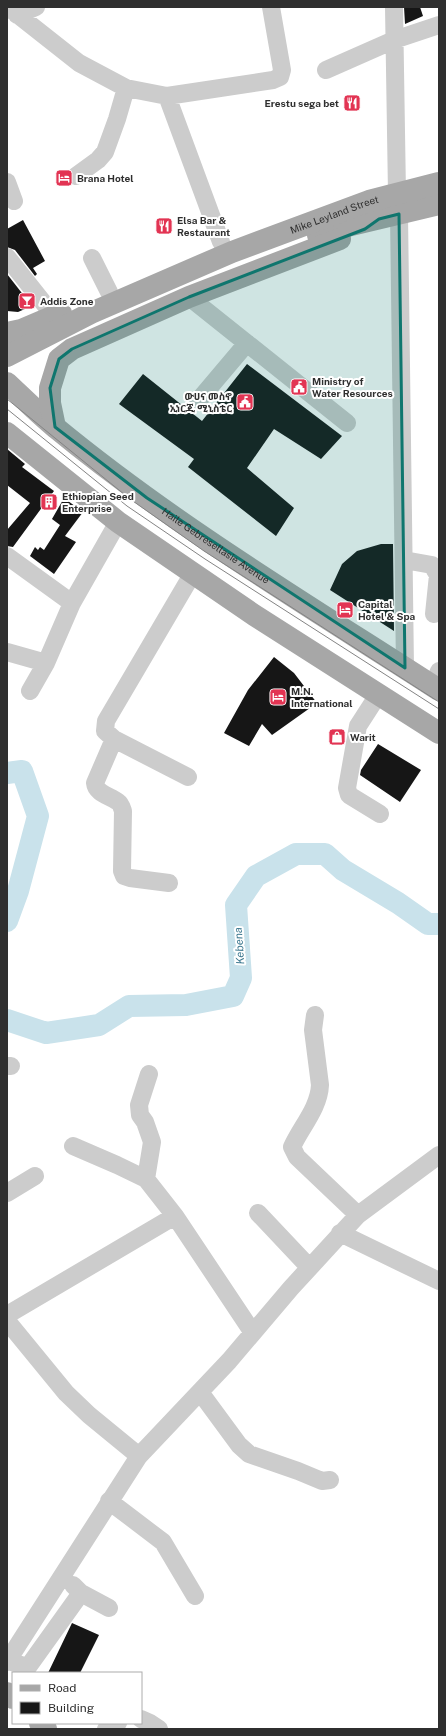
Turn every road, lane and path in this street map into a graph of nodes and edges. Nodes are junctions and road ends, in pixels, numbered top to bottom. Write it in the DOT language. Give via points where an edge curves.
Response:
graph roads {
  1 [pos="36,7"];
  2 [pos="271,7"];
  3 [pos="394,7"];
  4 [pos="13,11"];
  5 [pos="439,25"];
  6 [pos="394,40"];
  7 [pos="326,70"];
  8 [pos="126,88"];
  9 [pos="167,96"];
  10 [pos="76,176"];
  11 [pos="7,182"];
  12 [pos="439,183"];
  13 [pos="14,201"];
  14 [pos="439,204"];
  15 [pos="386,207"];
  16 [pos="226,247"];
  17 [pos="7,257"];
  18 [pos="92,258"];
  19 [pos="110,292"];
  20 [pos="189,297"];
  21 [pos="54,316"];
  22 [pos="7,333"];
  23 [pos="247,343"];
  24 [pos="7,356"];
  25 [pos="7,370"];
  26 [pos="7,382"];
  27 [pos="198,401"];
  28 [pos="348,423"];
  29 [pos="55,427"];
  30 [pos="7,433"];
  31 [pos="118,522"];
  32 [pos="7,556"];
  33 [pos="404,560"];
  34 [pos="193,574"];
  35 [pos="72,603"];
  36 [pos="434,614"];
  37 [pos="7,652"];
  38 [pos="46,663"];
  39 [pos="406,668"];
  40 [pos="437,682"];
  41 [pos="30,691"];
  42 [pos="378,695"];
  43 [pos="439,733"];
  44 [pos="114,739"];
  45 [pos="188,777"];
  46 [pos="380,814"];
  47 [pos="169,883"];
  48 [pos="315,1015"];
  49 [pos="149,1074"];
  50 [pos="73,1146"];
  51 [pos="439,1155"];
  52 [pos="35,1176"];
  53 [pos="146,1179"];
  54 [pos="7,1193"];
  55 [pos="258,1213"];
  56 [pos="358,1215"];
  57 [pos="175,1216"];
  58 [pos="340,1233"];
  59 [pos="309,1267"];
  60 [pos="439,1281"];
  61 [pos="7,1315"];
  62 [pos="7,1321"];
  63 [pos="253,1333"];
  64 [pos="200,1392"];
  65 [pos="139,1456"];
  66 [pos="330,1480"];
  67 [pos="109,1501"];
  68 [pos="62,1575"];
  69 [pos="82,1593"];
  70 [pos="195,1596"];
  71 [pos="109,1608"];
  72 [pos="7,1662"];
  73 [pos="142,1719"];
  74 [pos="116,1724"];
  75 [pos="106,1729"];
  76 [pos="159,1729"];
  1 -- 4 [label="street"];
  2 -- 9 [label="street" via="282,70 280,77"];
  3 -- 6 [label="street"];
  4 -- 8 [label="street" via="79,63"];
  5 -- 6 [label="street"];
  6 -- 7 [label="street"];
  6 -- 15 [label="street"];
  8 -- 9 [label="street"];
  8 -- 10 [label="street" via="105,152"];
  9 -- 16 [label="street"];
  11 -- 13 [label="street"];
  12 -- 15 [label="main road, Mike Leyland Street"];
  14 -- 15 [label="main road, Mike Leyland Street"];
  15 -- 16 [label="main road" via="351,198 333,202"];
  15 -- 20 [label="main road" via="365,229"];
  15 -- 25 [label="main road, Mike Leyland Street" via="351,225 296,241 189,283 109,319"];
  15 -- 33 [label="street"];
  16 -- 19 [label="main road"];
  16 -- 24 [label="main road"];
  17 -- 21 [label="street"];
  18 -- 19 [label="street"];
  19 -- 21 [label="main road"];
  20 -- 23 [label="street"];
  20 -- 29 [label="main road" via="72,349 59,359 50,388"];
  21 -- 22 [label="main road"];
  23 -- 27 [label="street"];
  23 -- 28 [label="street"];
  26 -- 29 [label="main road, Haile Gebresellasie Avenue"];
  29 -- 39 [label="main road, Haile Gebresellasie Avenue" via="147,498 252,570"];
  30 -- 31 [label="main road"];
  31 -- 34 [label="main road"];
  31 -- 35 [label="street"];
  32 -- 35 [label="street"];
  33 -- 36 [label="street" via="432,565 438,575"];
  33 -- 39 [label="street"];
  34 -- 42 [label="main road"];
  34 -- 44 [label="street" via="106,721 105,731"];
  35 -- 38 [label="street"];
  37 -- 38 [label="street"];
  38 -- 41 [label="street"];
  39 -- 40 [label="main road, Haile Gebresellasie Avenue"];
  42 -- 43 [label="main road"];
  42 -- 46 [label="street" via="358,726 347,788 349,795"];
  44 -- 45 [label="street"];
  44 -- 47 [label="street" via="96,787 98,791 120,803 123,811 122,871 124,876 130,878"];
  48 -- 56 [label="street" via="313,1030 320,1093 292,1147 297,1157"];
  49 -- 53 [label="street" via="139,1105 140,1115 152,1142"];
  50 -- 53 [label="street"];
  51 -- 56 [label="street"];
  52 -- 54 [label="street"];
  53 -- 57 [label="street"];
  55 -- 59 [label="street"];
  56 -- 58 [label="street"];
  57 -- 61 [label="street"];
  57 -- 63 [label="street"];
  58 -- 59 [label="street"];
  58 -- 60 [label="street"];
  59 -- 63 [label="street"];
  62 -- 65 [label="street" via="66,1393"];
  63 -- 64 [label="street"];
  64 -- 65 [label="street"];
  64 -- 66 [label="street" via="239,1445 249,1454 322,1481"];
  65 -- 67 [label="street"];
  67 -- 68 [label="street"];
  67 -- 70 [label="street" via="163,1542"];
  68 -- 69 [label="street"];
  68 -- 72 [label="street"];
  69 -- 71 [label="street"];
  69 -- 72 [label="street" via="28,1667"];
  73 -- 76 [label="street"];
  74 -- 75 [label="street"];
}
